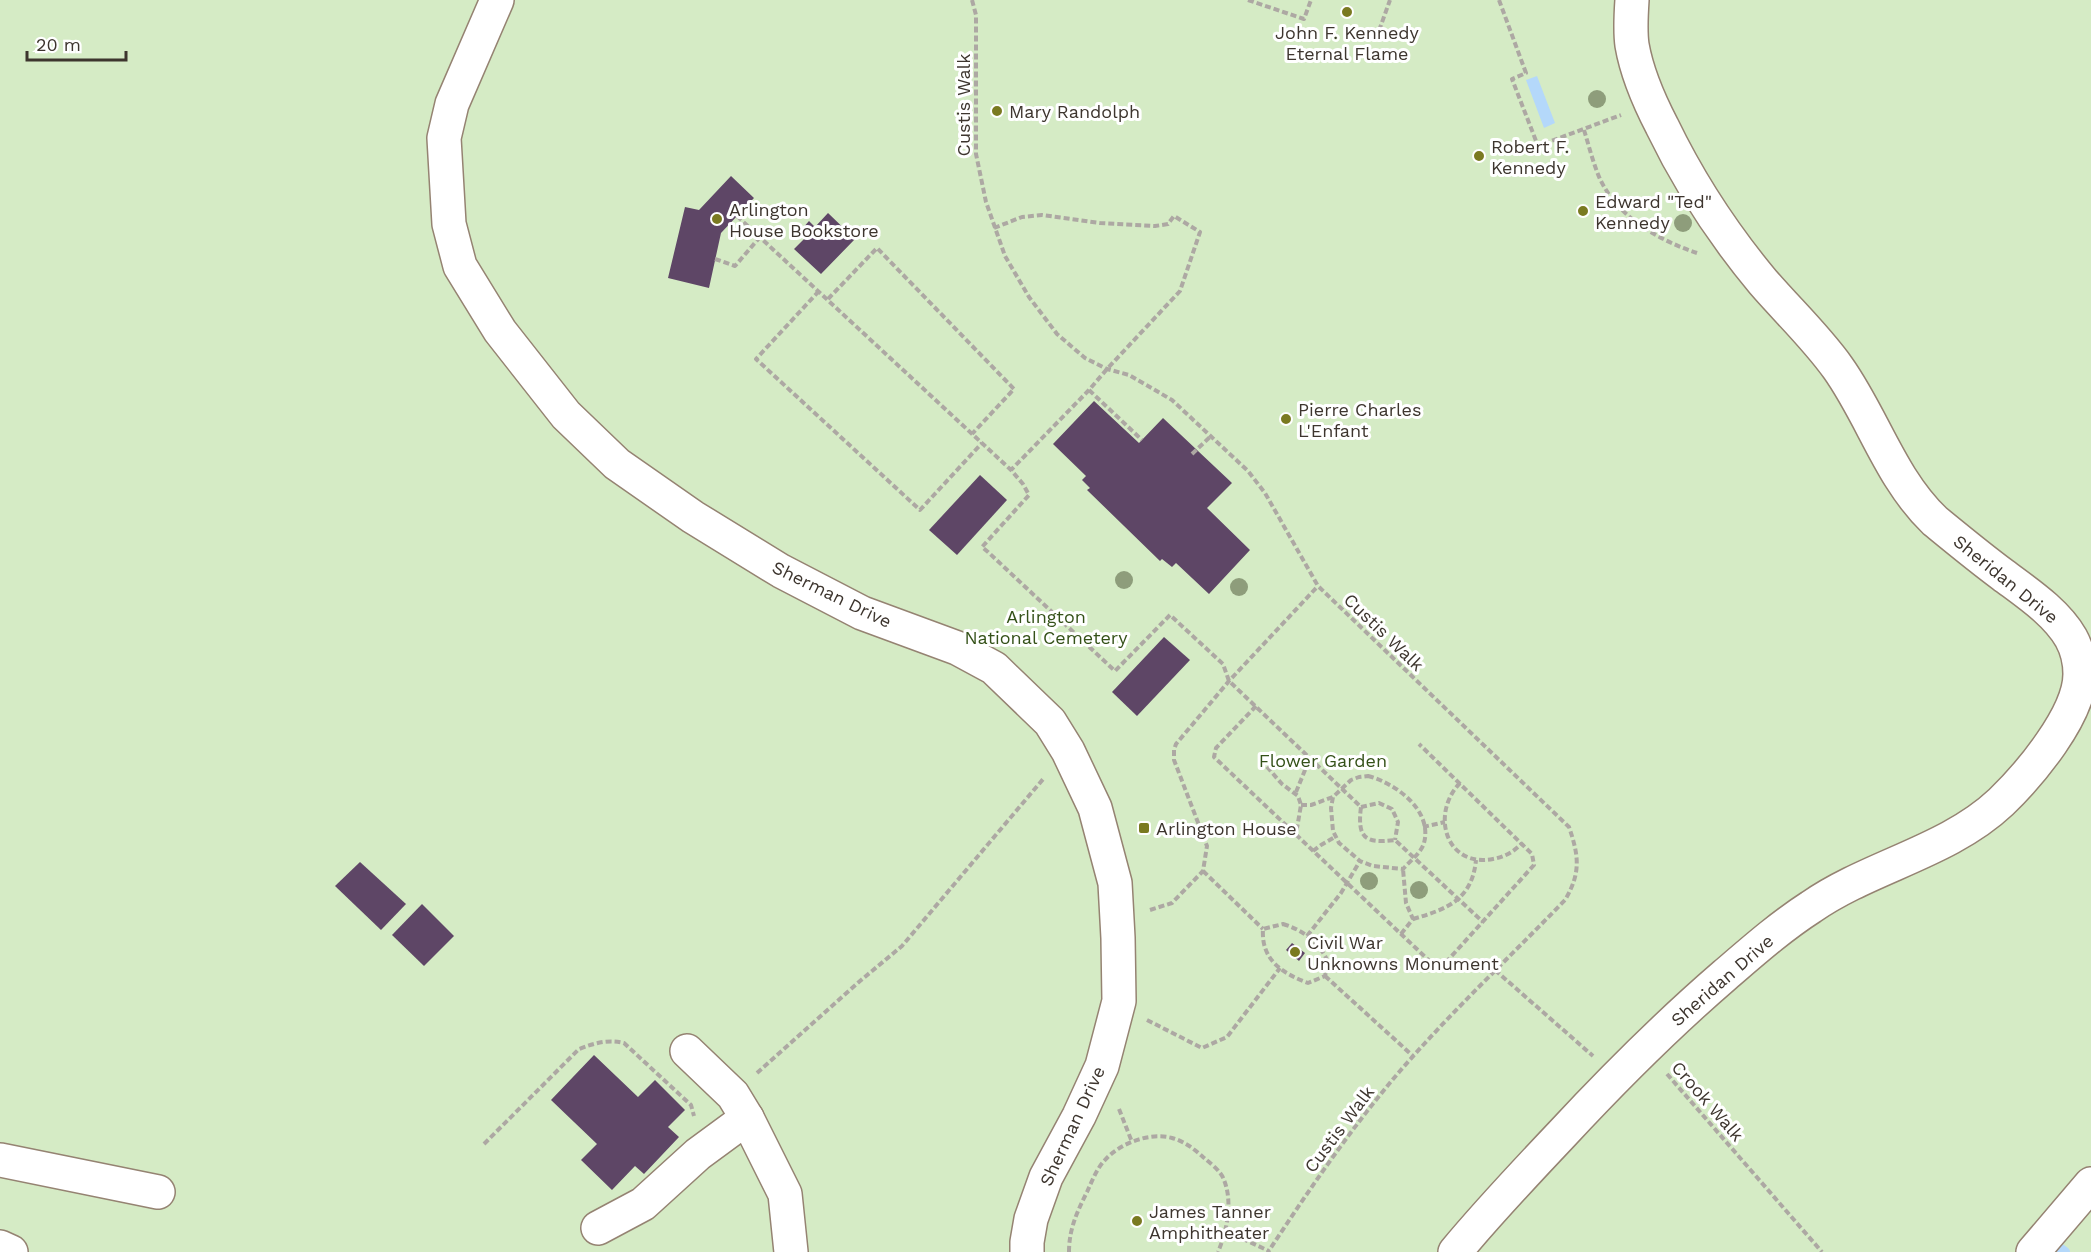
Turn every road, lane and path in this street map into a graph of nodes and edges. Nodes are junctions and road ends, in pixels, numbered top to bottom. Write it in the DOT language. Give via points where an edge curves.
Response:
graph roads {
  1 [pos="497,0"];
  2 [pos="972,0"];
  3 [pos="1248,0"];
  4 [pos="1311,0"];
  5 [pos="1390,0"];
  6 [pos="1498,0"];
  7 [pos="1632,0"];
  8 [pos="1376,39"];
  9 [pos="1626,114"];
  10 [pos="1584,130"];
  11 [pos="737,216"];
  12 [pos="994,228"];
  13 [pos="760,237"];
  14 [pos="1700,254"];
  15 [pos="716,259"];
  16 [pos="819,291"];
  17 [pos="828,299"];
  18 [pos="1107,369"];
  19 [pos="1089,390"];
  20 [pos="972,434"];
  21 [pos="1211,435"];
  22 [pos="1142,440"];
  23 [pos="982,443"];
  24 [pos="1192,454"];
  25 [pos="1011,470"];
  26 [pos="1318,586"];
  27 [pos="1229,681"];
  28 [pos="1256,706"];
  29 [pos="1419,744"];
  30 [pos="1068,751"];
  31 [pos="1310,758"];
  32 [pos="1261,760"];
  33 [pos="1460,783"];
  34 [pos="1342,788"];
  35 [pos="1296,792"];
  36 [pos="1334,797"];
  37 [pos="1301,805"];
  38 [pos="1361,807"];
  39 [pos="1445,822"];
  40 [pos="1424,827"];
  41 [pos="1296,835"];
  42 [pos="1335,837"];
  43 [pos="1395,840"];
  44 [pos="1522,843"];
  45 [pos="1313,851"];
  46 [pos="1414,858"];
  47 [pos="1476,860"];
  48 [pos="1360,861"];
  49 [pos="1403,869"];
  50 [pos="1203,871"];
  51 [pos="1348,884"];
  52 [pos="1459,899"];
  53 [pos="1117,917"];
  54 [pos="1413,919"];
  55 [pos="1483,921"];
  56 [pos="1263,929"];
  57 [pos="1401,934"];
  58 [pos="1306,936"];
  59 [pos="1280,968"];
  60 [pos="1495,969"];
  61 [pos="1324,976"];
  62 [pos="1119,1001"];
  63 [pos="687,1051"];
  64 [pos="1413,1056"];
  65 [pos="1627,1065"];
  66 [pos="740,1106"];
  67 [pos="693,1122"];
  68 [pos="1124,1122"];
  69 [pos="1132,1142"];
  70 [pos="484,1144"];
  71 [pos="0,1160"];
  72 [pos="2091,1184"];
  73 [pos="158,1192"];
  74 [pos="598,1228"];
  75 [pos="1226,1231"];
  76 [pos="0,1247"];
  77 [pos="1269,1251"];
  78 [pos="10,1252"];
  79 [pos="791,1252"];
  80 [pos="1027,1252"];
  81 [pos="1069,1252"];
  82 [pos="1218,1252"];
  83 [pos="1455,1252"];
  84 [pos="1822,1252"];
  85 [pos="2032,1252"];
  1 -- 30 [label="lane, Sherman Drive" via="452,104 444,138 448,224 460,266 500,331 566,415 617,464 781,571 862,613 957,648 994,668 1050,722"];
  2 -- 12 [label="path, Custis Walk" via="976,15 976,154"];
  3 -- 4 [label="path" via="1304,19"];
  5 -- 8 [label="path"];
  6 -- 10 [label="path" via="1526,73 1512,79 1538,146"];
  7 -- 65 [label="lane, Sheridan Drive" via="1631,34 1639,73 1675,154 1700,195 1763,281 1838,367 1892,464 1928,514 2065,629 2078,657 2080,678 2069,711 2045,752 1986,814 1957,834 1858,880 1804,912 1713,986"];
  9 -- 10 [label="path"];
  10 -- 14 [label="path" via="1600,178 1619,207 1652,233"];
  11 -- 13 [label="path"];
  12 -- 18 [label="path, Custis Walk" via="1012,269 1049,324 1085,358"];
  12 -- 18 [label="path" via="1042,215 1155,226 1168,224 1174,216 1200,232 1180,291"];
  13 -- 15 [label="path" via="735,266"];
  13 -- 16 [label="path"];
  16 -- 17 [label="path"];
  16 -- 23 [label="path" via="756,359 920,510"];
  17 -- 20 [label="path"];
  17 -- 20 [label="path" via="877,248 1014,389"];
  18 -- 19 [label="path"];
  18 -- 21 [label="path, Custis Walk" via="1129,375 1172,400"];
  19 -- 22 [label="path"];
  19 -- 25 [label="path"];
  20 -- 23 [label="path"];
  21 -- 24 [label="path"];
  21 -- 26 [label="path, Custis Walk" via="1265,493"];
  23 -- 25 [label="path"];
  25 -- 27 [label="path" via="1029,495 982,547 1115,671 1170,615 1223,664"];
  26 -- 27 [label="path"];
  26 -- 60 [label="path, Custis Walk" via="1569,827 1577,850 1572,888 1565,900"];
  27 -- 28 [label="path"];
  27 -- 50 [label="path" via="1174,750 1177,770 1207,846"];
  28 -- 31 [label="path"];
  28 -- 41 [label="path" via="1216,748 1214,757"];
  29 -- 33 [label="path"];
  30 -- 53 [label="lane, Sherman Drive" via="1095,808 1115,883"];
  30 -- 66 [label="path" via="902,946 860,981"];
  31 -- 34 [label="path"];
  31 -- 35 [label="path"];
  32 -- 35 [label="path" via="1282,784"];
  33 -- 39 [label="path" via="1447,804"];
  33 -- 44 [label="path"];
  34 -- 36 [label="path"];
  34 -- 38 [label="path"];
  34 -- 40 [label="path" via="1359,777 1387,782 1410,800"];
  35 -- 37 [label="path"];
  36 -- 37 [label="path"];
  36 -- 42 [label="path" via="1331,815"];
  37 -- 41 [label="path"];
  38 -- 43 [label="path" via="1359,823 1365,837 1373,842"];
  38 -- 43 [label="path" via="1379,803 1392,809 1398,822"];
  39 -- 40 [label="path"];
  39 -- 47 [label="path" via="1453,847"];
  40 -- 46 [label="path" via="1424,842"];
  41 -- 45 [label="path"];
  42 -- 45 [label="path"];
  42 -- 48 [label="path"];
  43 -- 46 [label="path"];
  44 -- 47 [label="path" via="1504,856"];
  44 -- 55 [label="path" via="1532,854 1534,865"];
  45 -- 51 [label="path"];
  46 -- 49 [label="path"];
  46 -- 52 [label="path"];
  47 -- 52 [label="path" via="1474,874"];
  48 -- 49 [label="path"];
  48 -- 51 [label="path"];
  49 -- 54 [label="path" via="1406,903"];
  50 -- 53 [label="path" via="1172,903"];
  50 -- 56 [label="path"];
  51 -- 57 [label="path"];
  51 -- 58 [label="path"];
  52 -- 54 [label="path" via="1440,911"];
  52 -- 55 [label="path"];
  53 -- 62 [label="lane, Sherman Drive"];
  54 -- 57 [label="path"];
  55 -- 57 [label="path" via="1439,970"];
  56 -- 58 [label="path" via="1283,924"];
  56 -- 59 [label="path" via="1265,952"];
  58 -- 61 [label="path" via="1324,952 1328,962"];
  59 -- 61 [label="path" via="1308,983"];
  59 -- 62 [label="path" via="1227,1037 1202,1048 1149,1022"];
  60 -- 64 [label="path, Custis Walk"];
  60 -- 65 [label="path, Crook Walk" via="1605,1067"];
  61 -- 64 [label="path"];
  62 -- 80 [label="lane, Sherman Drive" via="1102,1066 1046,1177 1031,1219"];
  63 -- 66 [label="lane"];
  64 -- 77 [label="path, Custis Walk" via="1354,1127"];
  65 -- 83 [label="lane, Sheridan Drive"];
  65 -- 84 [label="path, Crook Walk" via="1660,1065"];
  66 -- 74 [label="lane" via="698,1154 643,1204"];
  66 -- 79 [label="lane" via="785,1194"];
  67 -- 70 [label="path" via="691,1105 624,1043 611,1040 579,1049"];
  68 -- 69 [label="path"];
  69 -- 75 [label="path" via="1171,1137 1211,1163 1224,1180 1228,1205"];
  69 -- 81 [label="path" via="1114,1151 1099,1167 1072,1223"];
  71 -- 73 [label="lane"];
  72 -- 85 [label="lane"];
  75 -- 77 [label="path"];
  75 -- 82 [label="path"];
  76 -- 78 [label="lane"];
}
